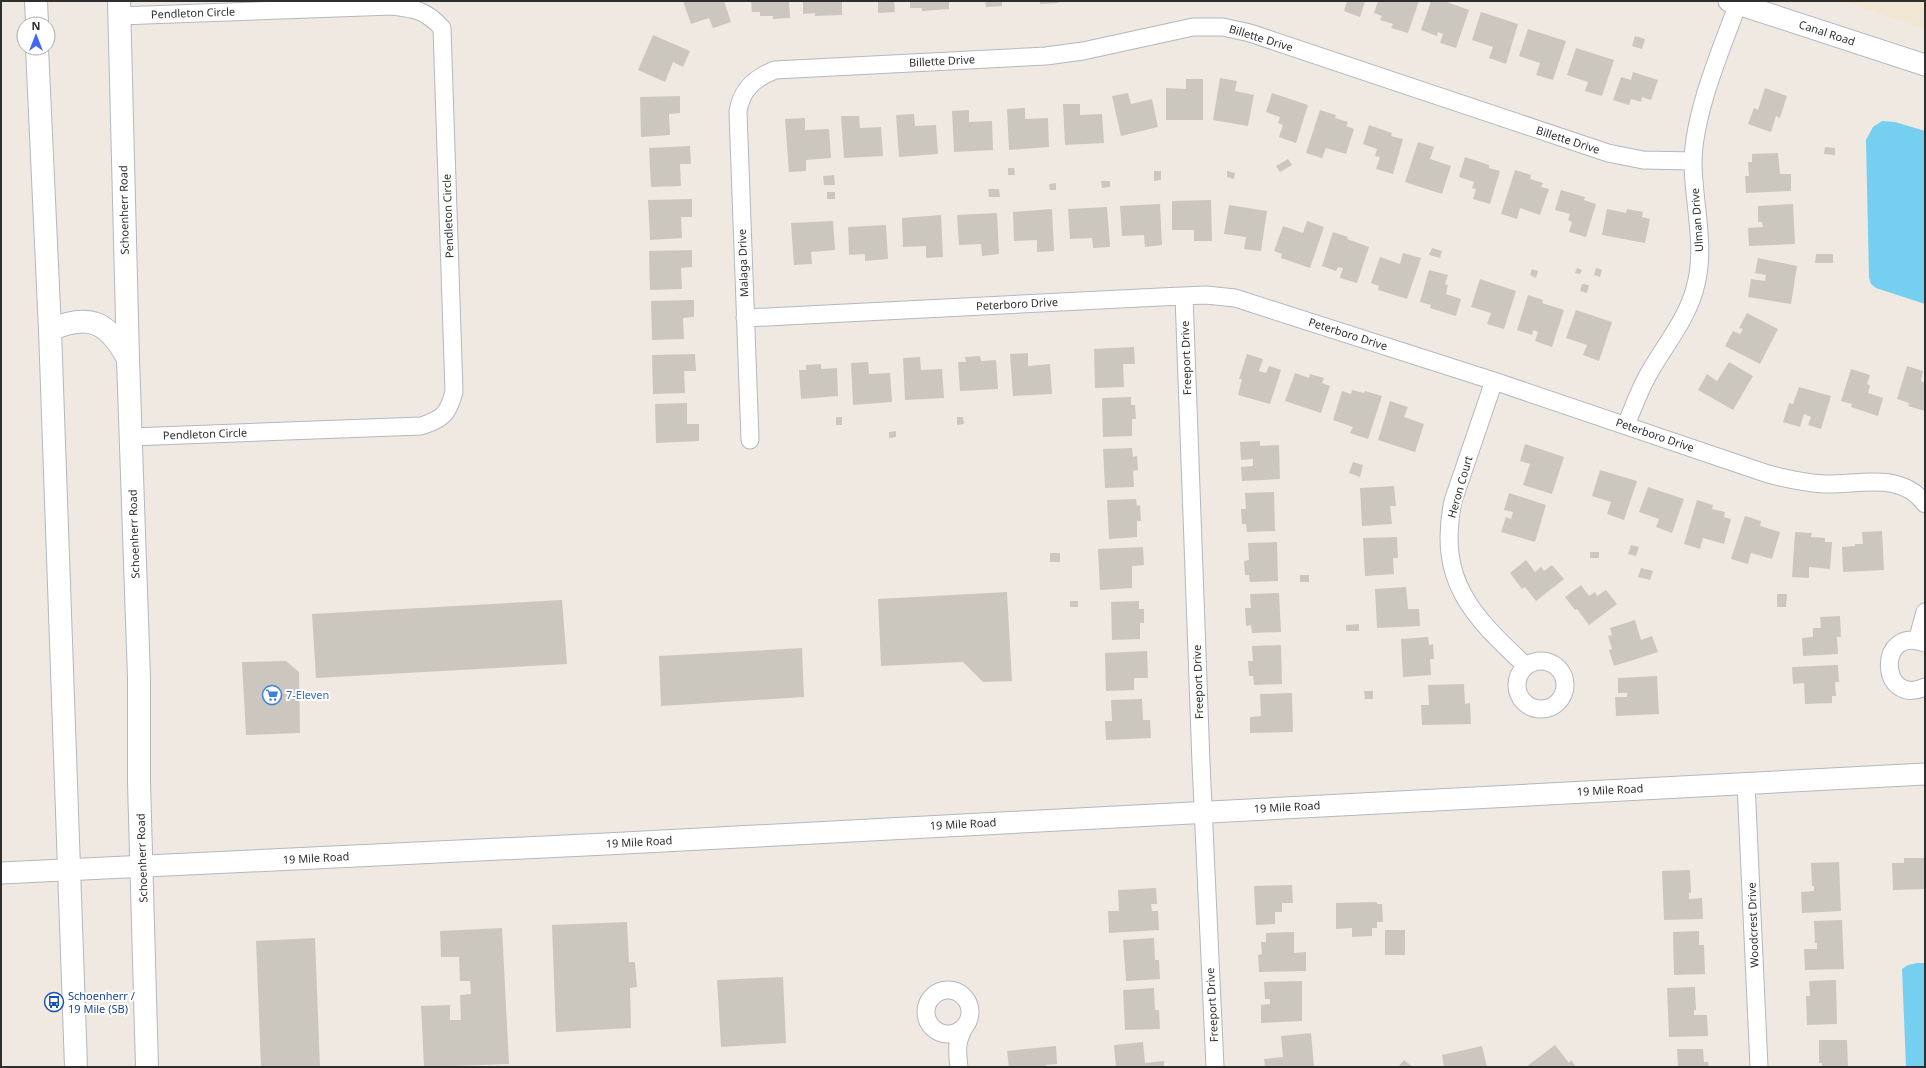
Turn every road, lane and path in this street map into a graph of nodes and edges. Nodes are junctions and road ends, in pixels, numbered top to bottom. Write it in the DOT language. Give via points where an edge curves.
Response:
graph roads {
  1 [pos="36,1"];
  2 [pos="1733,2"];
  3 [pos="119,8"];
  4 [pos="37,16"];
  5 [pos="38,56"];
  6 [pos="1925,65"];
  7 [pos="747,87"];
  8 [pos="1694,161"];
  9 [pos="1184,296"];
  10 [pos="745,318"];
  11 [pos="50,330"];
  12 [pos="128,359"];
  13 [pos="1494,381"];
  14 [pos="1626,425"];
  15 [pos="131,437"];
  16 [pos="750,440"];
  17 [pos="1925,504"];
  18 [pos="1925,612"];
  19 [pos="1921,642"];
  20 [pos="1526,666"];
  21 [pos="1925,687"];
  22 [pos="1925,774"];
  23 [pos="1746,783"];
  24 [pos="1203,812"];
  25 [pos="142,866"];
  26 [pos="68,870"];
  27 [pos="1,873"];
  28 [pos="965,1026"];
  29 [pos="938,1032"];
  30 [pos="957,1048"];
  31 [pos="76,1067"];
  32 [pos="148,1067"];
  33 [pos="959,1067"];
  34 [pos="1215,1067"];
  35 [pos="1759,1067"];
  1 -- 4 [label="main road"];
  2 -- 6 [label="street, Canal Road"];
  2 -- 8 [label="street, Ulman Drive" via="1701,114"];
  3 -- 12 [label="main road, Schoenherr Road"];
  3 -- 15 [label="street, Pendleton Circle" via="392,6 412,8 430,16 442,28 454,384 450,409 437,421 421,426"];
  5 -- 11 [label="main road"];
  7 -- 8 [label="street, Billette Drive" via="763,74 787,69 1052,56 1181,29 1223,27 1257,36 1608,153 1643,160"];
  7 -- 10 [label="street, Malaga Drive" via="739,102 738,112"];
  8 -- 14 [label="street, Ulman Drive" via="1699,245 1696,286 1686,312 1640,390"];
  9 -- 10 [label="street, Peterboro Drive"];
  9 -- 13 [label="street, Peterboro Drive" via="1220,296 1250,302"];
  9 -- 24 [label="street, Freeport Drive"];
  10 -- 16 [label="street, Malaga Drive"];
  11 -- 12 [label="main road" via="79,321 93,323 118,340"];
  11 -- 26 [label="main road"];
  12 -- 15 [label="main road, Schoenherr Road"];
  13 -- 14 [label="street, Peterboro Drive"];
  13 -- 20 [label="street, Heron Court" via="1453,501 1449,546 1454,575 1469,605 1481,622"];
  14 -- 17 [label="street, Peterboro Drive" via="1791,480 1827,484 1896,484 1908,488"];
  15 -- 25 [label="main road, Schoenherr Road" via="139,670"];
  18 -- 19 [label="street"];
  19 -- 21 [label="street" via="1910,640 1896,647 1888,667 1889,674 1898,686 1912,690"];
  22 -- 23 [label="street, 19 Mile Road"];
  23 -- 24 [label="street, 19 Mile Road"];
  23 -- 35 [label="street, Woodcrest Drive"];
  24 -- 25 [label="street, 19 Mile Road"];
  24 -- 34 [label="street, Freeport Drive"];
  25 -- 26 [label="street, 19 Mile Road"];
  25 -- 32 [label="main road, Schoenherr Road"];
  26 -- 27 [label="street, 19 Mile Road"];
  26 -- 31 [label="main road"];
  28 -- 29 [label="street" via="953,1034"];
  28 -- 29 [label="street" via="970,1012 966,999 954,991 940,991 933,995 926,1008 928,1022"];
  28 -- 30 [label="street"];
  29 -- 30 [label="street"];
  30 -- 33 [label="street"];
}
